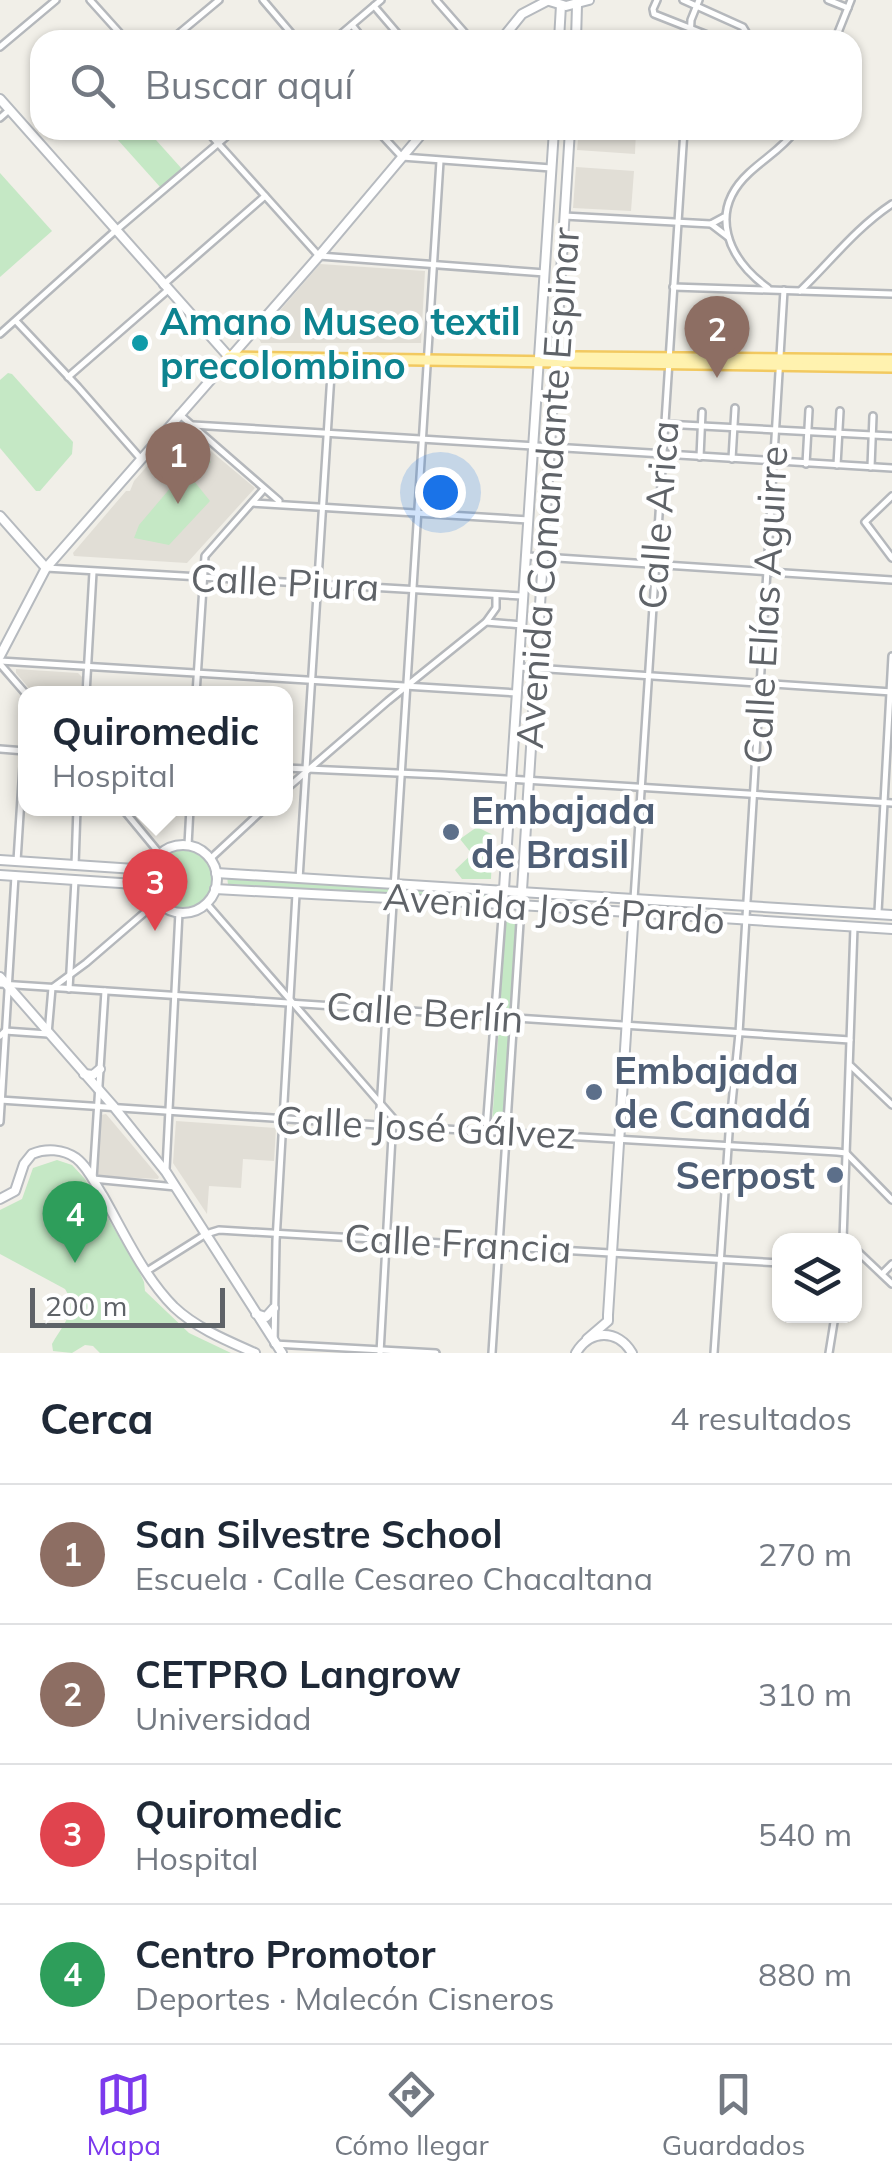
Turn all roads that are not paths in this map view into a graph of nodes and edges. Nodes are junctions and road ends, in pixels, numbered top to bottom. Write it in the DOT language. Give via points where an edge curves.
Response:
graph roads {
  1 [pos="56,0"];
  2 [pos="90,0"];
  3 [pos="220,0"];
  4 [pos="264,0"];
  5 [pos="381,0"];
  6 [pos="436,0"];
  7 [pos="525,0"];
  8 [pos="546,0"];
  9 [pos="588,0"];
  10 [pos="683,0"];
  11 [pos="828,0"];
  12 [pos="851,0"];
  13 [pos="655,1"];
  14 [pos="698,3"];
  15 [pos="577,4"];
  16 [pos="560,5"];
  17 [pos="374,6"];
  18 [pos="848,8"];
  19 [pos="522,14"];
  20 [pos="352,25"];
  21 [pos="690,28"];
  22 [pos="117,30"];
  23 [pos="183,30"];
  24 [pos="290,30"];
  25 [pos="346,30"];
  26 [pos="356,30"];
  27 [pos="394,30"];
  28 [pos="462,30"];
  29 [pos="508,30"];
  30 [pos="559,30"];
  31 [pos="576,30"];
  32 [pos="695,30"];
  33 [pos="744,30"];
  34 [pos="839,30"];
  35 [pos="0,47"];
  36 [pos="0,99"];
  37 [pos="9,110"];
  38 [pos="0,118"];
  39 [pos="30,134"];
  40 [pos="36,140"];
  41 [pos="215,140"];
  42 [pos="223,140"];
  43 [pos="387,140"];
  44 [pos="416,140"];
  45 [pos="553,140"];
  46 [pos="569,140"];
  47 [pos="683,140"];
  48 [pos="787,140"];
  49 [pos="218,144"];
  50 [pos="402,157"];
  51 [pos="440,161"];
  52 [pos="551,168"];
  53 [pos="265,196"];
  54 [pos="892,204"];
  55 [pos="876,214"];
  56 [pos="892,215"];
  57 [pos="564,216"];
  58 [pos="726,216"];
  59 [pos="678,222"];
  60 [pos="711,224"];
  61 [pos="116,230"];
  62 [pos="728,237"];
  63 [pos="546,244"];
  64 [pos="562,244"];
  65 [pos="319,256"];
  66 [pos="433,264"];
  67 [pos="545,273"];
  68 [pos="673,286"];
  69 [pos="166,288"];
  70 [pos="770,290"];
  71 [pos="784,290"];
  72 [pos="800,291"];
  73 [pos="892,294"];
  74 [pos="16,320"];
  75 [pos="0,334"];
  76 [pos="229,357"];
  77 [pos="332,358"];
  78 [pos="428,359"];
  79 [pos="539,360"];
  80 [pos="555,360"];
  81 [pos="668,361"];
  82 [pos="778,362"];
  83 [pos="892,364"];
  84 [pos="68,376"];
  85 [pos="734,408"];
  86 [pos="809,410"];
  87 [pos="840,411"];
  88 [pos="702,412"];
  89 [pos="179,414"];
  90 [pos="874,416"];
  91 [pos="664,424"];
  92 [pos="193,425"];
  93 [pos="208,426"];
  94 [pos="702,426"];
  95 [pos="734,428"];
  96 [pos="775,430"];
  97 [pos="808,432"];
  98 [pos="202,433"];
  99 [pos="838,433"];
  100 [pos="328,434"];
  101 [pos="872,435"];
  102 [pos="892,436"];
  103 [pos="421,441"];
  104 [pos="534,447"];
  105 [pos="550,448"];
  106 [pos="662,454"];
  107 [pos="700,456"];
  108 [pos="732,459"];
  109 [pos="141,460"];
  110 [pos="773,462"];
  111 [pos="806,464"];
  112 [pos="837,465"];
  113 [pos="871,467"];
  114 [pos="892,468"];
  115 [pos="264,488"];
  116 [pos="892,496"];
  117 [pos="252,502"];
  118 [pos="281,503"];
  119 [pos="324,506"];
  120 [pos="418,512"];
  121 [pos="0,516"];
  122 [pos="530,520"];
  123 [pos="527,556"];
  124 [pos="543,558"];
  125 [pos="892,558"];
  126 [pos="655,565"];
  127 [pos="46,568"];
  128 [pos="93,570"];
  129 [pos="766,573"];
  130 [pos="202,577"];
  131 [pos="892,580"];
  132 [pos="319,584"];
  133 [pos="413,589"];
  134 [pos="496,594"];
  135 [pos="524,596"];
  136 [pos="486,622"];
  137 [pos="522,625"];
  138 [pos="892,656"];
  139 [pos="0,660"];
  140 [pos="519,667"];
  141 [pos="88,668"];
  142 [pos="536,668"];
  143 [pos="197,674"];
  144 [pos="418,676"];
  145 [pos="648,676"];
  146 [pos="313,681"];
  147 [pos="760,684"];
  148 [pos="20,686"];
  149 [pos="87,686"];
  150 [pos="196,686"];
  151 [pos="406,687"];
  152 [pos="418,687"];
  153 [pos="891,692"];
  154 [pos="517,693"];
  155 [pos="388,701"];
  156 [pos="405,706"];
  157 [pos="296,768"];
  158 [pos="308,769"];
  159 [pos="400,774"];
  160 [pos="299,777"];
  161 [pos="512,780"];
  162 [pos="529,781"];
  163 [pos="293,783"];
  164 [pos="641,787"];
  165 [pos="754,794"];
  166 [pos="888,803"];
  167 [pos="20,816"];
  168 [pos="77,816"];
  169 [pos="129,816"];
  170 [pos="190,816"];
  171 [pos="256,816"];
  172 [pos="188,846"];
  173 [pos="160,854"];
  174 [pos="210,859"];
  175 [pos="0,860"];
  176 [pos="17,861"];
  177 [pos="75,865"];
  178 [pos="150,870"];
  179 [pos="216,874"];
  180 [pos="0,875"];
  181 [pos="15,876"];
  182 [pos="300,879"];
  183 [pos="75,880"];
  184 [pos="393,884"];
  185 [pos="150,885"];
  186 [pos="215,889"];
  187 [pos="504,892"];
  188 [pos="296,893"];
  189 [pos="522,893"];
  190 [pos="392,898"];
  191 [pos="634,900"];
  192 [pos="158,901"];
  193 [pos="206,904"];
  194 [pos="503,904"];
  195 [pos="520,906"];
  196 [pos="747,906"];
  197 [pos="179,912"];
  198 [pos="633,913"];
  199 [pos="878,914"];
  200 [pos="892,915"];
  201 [pos="746,920"];
  202 [pos="854,927"];
  203 [pos="892,930"];
  204 [pos="69,975"];
  205 [pos="2,982"];
  206 [pos="52,988"];
  207 [pos="69,989"];
  208 [pos="105,991"];
  209 [pos="176,996"];
  210 [pos="290,1003"];
  211 [pos="386,1010"];
  212 [pos="495,1017"];
  213 [pos="514,1018"];
  214 [pos="626,1026"];
  215 [pos="739,1032"];
  216 [pos="3,1034"];
  217 [pos="48,1034"];
  218 [pos="850,1040"];
  219 [pos="850,1064"];
  220 [pos="100,1069"];
  221 [pos="84,1074"];
  222 [pos="98,1090"];
  223 [pos="378,1096"];
  224 [pos="1,1100"];
  225 [pos="380,1104"];
  226 [pos="892,1105"];
  227 [pos="97,1106"];
  228 [pos="114,1108"];
  229 [pos="169,1111"];
  230 [pos="284,1119"];
  231 [pos="0,1122"];
  232 [pos="379,1126"];
  233 [pos="392,1126"];
  234 [pos="486,1130"];
  235 [pos="507,1132"];
  236 [pos="619,1138"];
  237 [pos="728,1146"];
  238 [pos="846,1153"];
  239 [pos="166,1172"];
  240 [pos="93,1180"];
  241 [pos="177,1187"];
  242 [pos="0,1199"];
  243 [pos="892,1200"];
  244 [pos="277,1233"];
  245 [pos="844,1233"];
  246 [pos="206,1234"];
  247 [pos="387,1238"];
  248 [pos="498,1245"];
  249 [pos="612,1252"];
  250 [pos="862,1255"];
  251 [pos="722,1260"];
  252 [pos="772,1263"];
  253 [pos="892,1264"];
  254 [pos="146,1270"];
  255 [pos="882,1274"];
  256 [pos="892,1284"];
  257 [pos="274,1308"];
  258 [pos="256,1314"];
  259 [pos="608,1320"];
  260 [pos="834,1323"];
  261 [pos="585,1341"];
  262 [pos="630,1348"];
  263 [pos="262,1350"];
  264 [pos="380,1351"];
  265 [pos="282,1353"];
  266 [pos="436,1353"];
  267 [pos="492,1353"];
  268 [pos="573,1353"];
  269 [pos="714,1353"];
  270 [pos="829,1353"];
  1 -- 35 [label="street"];
  2 -- 22 [label="street"];
  3 -- 23 [label="street"];
  4 -- 24 [label="street"];
  5 -- 17 [label="street"];
  6 -- 28 [label="street"];
  7 -- 19 [label="main road"];
  8 -- 16 [label="main road"];
  8 -- 19 [label="main road"];
  9 -- 15 [label="main road"];
  10 -- 14 [label="street"];
  11 -- 18 [label="street"];
  12 -- 18 [label="street"];
  13 -- 21 [label="street" via="654,14"];
  14 -- 21 [label="street"];
  14 -- 33 [label="street"];
  15 -- 16 [label="main road"];
  15 -- 31 [label="main road"];
  16 -- 30 [label="main road"];
  17 -- 20 [label="street"];
  17 -- 27 [label="street"];
  18 -- 34 [label="street"];
  19 -- 29 [label="main road"];
  20 -- 25 [label="street"];
  20 -- 26 [label="street"];
  21 -- 32 [label="street"];
  36 -- 37 [label="main road"];
  37 -- 38 [label="street"];
  37 -- 39 [label="main road"];
  40 -- 61 [label="main road"];
  41 -- 49 [label="street"];
  42 -- 49 [label="street"];
  43 -- 50 [label="street"];
  44 -- 50 [label="main road"];
  45 -- 52 [label="main road, Avenida Comandante Espinar"];
  46 -- 57 [label="main road, Avenida Comandante Espinar"];
  47 -- 59 [label="street, Calle Arica"];
  48 -- 58 [label="street" via="743,180"];
  49 -- 53 [label="street"];
  49 -- 61 [label="street"];
  50 -- 51 [label="street"];
  50 -- 65 [label="main road"];
  51 -- 52 [label="street"];
  51 -- 66 [label="street"];
  52 -- 63 [label="main road, Avenida Comandante Espinar"];
  53 -- 65 [label="street"];
  53 -- 69 [label="street"];
  54 -- 55 [label="street"];
  55 -- 56 [label="street"];
  55 -- 72 [label="street"];
  57 -- 59 [label="street"];
  57 -- 64 [label="main road, Avenida Comandante Espinar"];
  58 -- 60 [label="street"];
  58 -- 62 [label="street"];
  59 -- 60 [label="street"];
  59 -- 68 [label="street, Calle Arica"];
  60 -- 62 [label="street"];
  61 -- 69 [label="main road"];
  61 -- 74 [label="street"];
  62 -- 70 [label="street" via="748,271"];
  63 -- 64 [label="main road"];
  63 -- 67 [label="main road, Avenida Comandante Espinar"];
  64 -- 80 [label="main road, Avenida Comandante Espinar"];
  65 -- 66 [label="street"];
  65 -- 76 [label="main road"];
  66 -- 67 [label="street"];
  66 -- 78 [label="street"];
  67 -- 79 [label="main road, Avenida Comandante Espinar"];
  68 -- 70 [label="street"];
  68 -- 81 [label="street, Calle Arica"];
  69 -- 76 [label="main road"];
  69 -- 84 [label="street"];
  70 -- 71 [label="street"];
  71 -- 72 [label="street"];
  71 -- 82 [label="street, Calle Elías Aguirre"];
  72 -- 73 [label="street"];
  74 -- 75 [label="street"];
  74 -- 84 [label="street"];
  76 -- 77 [label="main road"];
  76 -- 89 [label="main road"];
  77 -- 78 [label="main road"];
  77 -- 100 [label="street"];
  78 -- 79 [label="main road"];
  78 -- 103 [label="street"];
  79 -- 80 [label="main road"];
  79 -- 104 [label="main road, Avenida Comandante Espinar"];
  80 -- 81 [label="main road"];
  80 -- 105 [label="main road, Avenida Comandante Espinar"];
  81 -- 82 [label="main road"];
  81 -- 91 [label="street, Calle Arica"];
  82 -- 83 [label="main road"];
  82 -- 96 [label="street, Calle Elías Aguirre"];
  84 -- 109 [label="street"];
  85 -- 95 [label="street"];
  86 -- 97 [label="street"];
  87 -- 99 [label="street"];
  88 -- 94 [label="street"];
  89 -- 92 [label="street"];
  89 -- 109 [label="main road"];
  90 -- 101 [label="street"];
  91 -- 94 [label="street"];
  91 -- 106 [label="street, Calle Arica"];
  92 -- 93 [label="street"];
  92 -- 98 [label="street"];
  93 -- 98 [label="street"];
  93 -- 100 [label="street"];
  94 -- 95 [label="street"];
  94 -- 107 [label="street"];
  95 -- 96 [label="street"];
  95 -- 108 [label="street"];
  96 -- 97 [label="street"];
  96 -- 110 [label="street, Calle Elías Aguirre"];
  97 -- 99 [label="street"];
  97 -- 111 [label="street"];
  98 -- 115 [label="street"];
  99 -- 101 [label="street"];
  99 -- 112 [label="street"];
  100 -- 103 [label="street"];
  100 -- 119 [label="street"];
  101 -- 102 [label="street"];
  101 -- 113 [label="street"];
  103 -- 104 [label="street"];
  103 -- 120 [label="street"];
  104 -- 105 [label="street"];
  104 -- 122 [label="main road, Avenida Comandante Espinar"];
  105 -- 106 [label="street"];
  105 -- 124 [label="main road, Avenida Comandante Espinar"];
  106 -- 107 [label="street"];
  106 -- 126 [label="street, Calle Arica"];
  107 -- 108 [label="street"];
  108 -- 110 [label="street"];
  109 -- 127 [label="main road"];
  110 -- 111 [label="street"];
  110 -- 129 [label="street, Calle Elías Aguirre"];
  111 -- 112 [label="street"];
  112 -- 113 [label="street"];
  113 -- 114 [label="street"];
  115 -- 117 [label="street"];
  115 -- 118 [label="street"];
  116 -- 125 [label="street" via="865,522"];
  117 -- 118 [label="street"];
  117 -- 130 [label="street" via="205,556"];
  118 -- 119 [label="street"];
  119 -- 120 [label="street"];
  119 -- 132 [label="street"];
  120 -- 122 [label="street"];
  120 -- 133 [label="street"];
  121 -- 127 [label="main road"];
  122 -- 123 [label="main road, Avenida Comandante Espinar"];
  123 -- 124 [label="street"];
  123 -- 135 [label="main road, Avenida Comandante Espinar"];
  124 -- 126 [label="street"];
  124 -- 142 [label="main road, Avenida Comandante Espinar"];
  126 -- 129 [label="street"];
  126 -- 145 [label="street, Calle Arica"];
  127 -- 128 [label="street, Calle Piura"];
  127 -- 139 [label="main road"];
  128 -- 130 [label="street, Calle Piura"];
  128 -- 141 [label="street"];
  129 -- 131 [label="street"];
  129 -- 147 [label="street, Calle Elías Aguirre"];
  130 -- 132 [label="street, Calle Piura"];
  130 -- 143 [label="street"];
  132 -- 133 [label="street, Calle Piura"];
  132 -- 146 [label="street"];
  133 -- 134 [label="street, Calle Piura"];
  133 -- 151 [label="street"];
  134 -- 135 [label="street, Calle Piura"];
  134 -- 136 [label="street"];
  135 -- 137 [label="main road, Avenida Comandante Espinar"];
  136 -- 137 [label="street"];
  136 -- 144 [label="street"];
  137 -- 140 [label="main road, Avenida Comandante Espinar"];
  138 -- 153 [label="street"];
  139 -- 141 [label="street"];
  139 -- 148 [label="street"];
  140 -- 142 [label="street"];
  140 -- 154 [label="main road, Avenida Comandante Espinar"];
  141 -- 143 [label="street"];
  141 -- 149 [label="street"];
  142 -- 145 [label="street"];
  142 -- 162 [label="main road, Avenida Comandante Espinar"];
  143 -- 146 [label="street"];
  143 -- 150 [label="street"];
  144 -- 151 [label="street"];
  144 -- 152 [label="street"];
  145 -- 147 [label="street"];
  145 -- 164 [label="street, Calle Arica"];
  146 -- 151 [label="street"];
  146 -- 158 [label="street"];
  147 -- 153 [label="street"];
  147 -- 165 [label="street, Calle Elías Aguirre"];
  151 -- 152 [label="street"];
  151 -- 155 [label="street"];
  151 -- 156 [label="street"];
  152 -- 154 [label="street"];
  153 -- 166 [label="street"];
  154 -- 161 [label="main road, Avenida Comandante Espinar"];
  155 -- 156 [label="street"];
  155 -- 158 [label="street"];
  156 -- 159 [label="street"];
  157 -- 158 [label="street"];
  157 -- 160 [label="street"];
  158 -- 159 [label="street"];
  158 -- 160 [label="street"];
  158 -- 182 [label="street"];
  159 -- 161 [label="street"];
  159 -- 184 [label="street"];
  160 -- 163 [label="street"];
  161 -- 162 [label="street"];
  161 -- 187 [label="main road, Avenida Comandante Espinar"];
  162 -- 164 [label="street"];
  162 -- 189 [label="main road, Avenida Comandante Espinar"];
  164 -- 165 [label="street"];
  164 -- 191 [label="street, Calle Arica"];
  165 -- 166 [label="street"];
  165 -- 196 [label="street, Calle Elías Aguirre"];
  166 -- 199 [label="street"];
  167 -- 176 [label="street"];
  168 -- 177 [label="street"];
  169 -- 173 [label="street"];
  170 -- 172 [label="street"];
  171 -- 174 [label="street"];
  172 -- 173 [label="main road"];
  172 -- 174 [label="main road"];
  173 -- 178 [label="main road"];
  174 -- 179 [label="main road"];
  175 -- 176 [label="main road"];
  176 -- 177 [label="main road"];
  177 -- 178 [label="main road"];
  178 -- 185 [label="main road"];
  179 -- 182 [label="main road, Avenida José Pardo"];
  179 -- 186 [label="main road"];
  180 -- 181 [label="main road"];
  181 -- 183 [label="main road"];
  181 -- 205 [label="street"];
  182 -- 184 [label="main road, Avenida José Pardo"];
  183 -- 185 [label="main road"];
  183 -- 204 [label="street"];
  184 -- 187 [label="main road, Avenida José Pardo"];
  184 -- 190 [label="street"];
  185 -- 192 [label="main road"];
  186 -- 188 [label="main road, Avenida José Pardo"];
  186 -- 193 [label="main road"];
  187 -- 189 [label="main road, Avenida José Pardo"];
  187 -- 194 [label="main road, Avenida Comandante Espinar"];
  188 -- 190 [label="main road, Avenida José Pardo"];
  188 -- 210 [label="street"];
  189 -- 191 [label="main road, Avenida José Pardo"];
  189 -- 195 [label="main road, Avenida Comandante Espinar"];
  190 -- 194 [label="main road, Avenida José Pardo"];
  190 -- 211 [label="street"];
  191 -- 196 [label="main road, Avenida José Pardo"];
  191 -- 198 [label="main road"];
  192 -- 197 [label="main road"];
  192 -- 204 [label="street"];
  193 -- 197 [label="main road"];
  193 -- 210 [label="street"];
  194 -- 195 [label="main road, Avenida José Pardo"];
  194 -- 212 [label="street"];
  195 -- 198 [label="main road, Avenida José Pardo"];
  195 -- 213 [label="street"];
  196 -- 199 [label="main road, Avenida José Pardo"];
  196 -- 201 [label="street, Calle Elías Aguirre"];
  197 -- 209 [label="street"];
  198 -- 201 [label="main road, Avenida José Pardo"];
  198 -- 214 [label="main road"];
  199 -- 200 [label="main road, Avenida José Pardo"];
  201 -- 202 [label="main road, Avenida José Pardo"];
  201 -- 215 [label="street, Calle Elías Aguirre"];
  202 -- 203 [label="main road, Avenida José Pardo"];
  202 -- 218 [label="street"];
  204 -- 206 [label="street"];
  204 -- 207 [label="street"];
  205 -- 206 [label="street, Calle Berlín"];
  205 -- 216 [label="street"];
  205 -- 217 [label="main road"];
  206 -- 207 [label="street, Calle Berlín"];
  206 -- 217 [label="street"];
  207 -- 208 [label="street, Calle Berlín"];
  208 -- 209 [label="street, Calle Berlín"];
  208 -- 220 [label="street"];
  209 -- 210 [label="street, Calle Berlín"];
  209 -- 229 [label="street"];
  210 -- 211 [label="street, Calle Berlín"];
  210 -- 223 [label="street"];
  210 -- 230 [label="street"];
  211 -- 212 [label="street, Calle Berlín"];
  211 -- 223 [label="street"];
  212 -- 213 [label="street, Calle Berlín"];
  212 -- 234 [label="street"];
  213 -- 214 [label="street, Calle Berlín"];
  213 -- 235 [label="street"];
  214 -- 215 [label="street, Calle Berlín"];
  214 -- 236 [label="main road"];
  215 -- 218 [label="street, Calle Berlín"];
  215 -- 237 [label="street, Calle Elías Aguirre"];
  216 -- 217 [label="street"];
  216 -- 224 [label="street"];
  217 -- 221 [label="main road"];
  218 -- 219 [label="street"];
  219 -- 226 [label="street"];
  219 -- 238 [label="street"];
  220 -- 221 [label="main road"];
  220 -- 222 [label="street"];
  221 -- 222 [label="main road"];
  222 -- 227 [label="street"];
  222 -- 228 [label="main road"];
  223 -- 225 [label="street"];
  224 -- 227 [label="street, Calle José Gálvez"];
  224 -- 231 [label="street"];
  225 -- 232 [label="street"];
  225 -- 233 [label="street"];
  227 -- 228 [label="street, Calle José Gálvez"];
  227 -- 240 [label="street"];
  228 -- 229 [label="street, Calle José Gálvez"];
  228 -- 239 [label="main road"];
  229 -- 230 [label="street, Calle José Gálvez"];
  229 -- 239 [label="street"];
  230 -- 232 [label="street, Calle José Gálvez"];
  230 -- 244 [label="street"];
  232 -- 233 [label="street, Calle José Gálvez"];
  233 -- 234 [label="street, Calle José Gálvez"];
  233 -- 247 [label="street"];
  234 -- 235 [label="street, Calle José Gálvez"];
  235 -- 236 [label="street, Calle José Gálvez"];
  235 -- 248 [label="street"];
  236 -- 237 [label="street, Calle José Gálvez"];
  236 -- 249 [label="main road"];
  237 -- 238 [label="street, Calle José Gálvez"];
  237 -- 251 [label="street, Calle Elías Aguirre"];
  238 -- 243 [label="street"];
  238 -- 245 [label="street"];
  239 -- 241 [label="main road"];
  240 -- 241 [label="street"];
  240 -- 242 [label="main road" via="70,1155 37,1152 27,1159 15,1190"];
  240 -- 254 [label="main road"];
  241 -- 246 [label="main road"];
  244 -- 246 [label="street, Calle Francia"];
  244 -- 247 [label="street, Calle Francia"];
  244 -- 257 [label="street"];
  246 -- 254 [label="street, Calle Francia"];
  246 -- 258 [label="main road"];
  247 -- 248 [label="street, Calle Francia"];
  247 -- 264 [label="street"];
  248 -- 249 [label="street, Calle Francia"];
  248 -- 267 [label="street"];
  249 -- 251 [label="street, Calle Francia"];
  249 -- 259 [label="main road"];
  250 -- 255 [label="street"];
  251 -- 252 [label="street, Calle Francia"];
  251 -- 269 [label="street, Calle Elías Aguirre"];
  253 -- 255 [label="street"];
  254 -- 263 [label="main road" via="186,1316"];
  255 -- 256 [label="street"];
  257 -- 258 [label="main road" via="268,1316"];
  257 -- 263 [label="street"];
  258 -- 263 [label="main road"];
  259 -- 261 [label="main road"];
  259 -- 262 [label="main road"];
  260 -- 270 [label="street"];
  261 -- 262 [label="main road" via="606,1334"];
  261 -- 268 [label="main road"];
  263 -- 264 [label="street"];
  263 -- 265 [label="main road"];
  264 -- 266 [label="street"];
}
